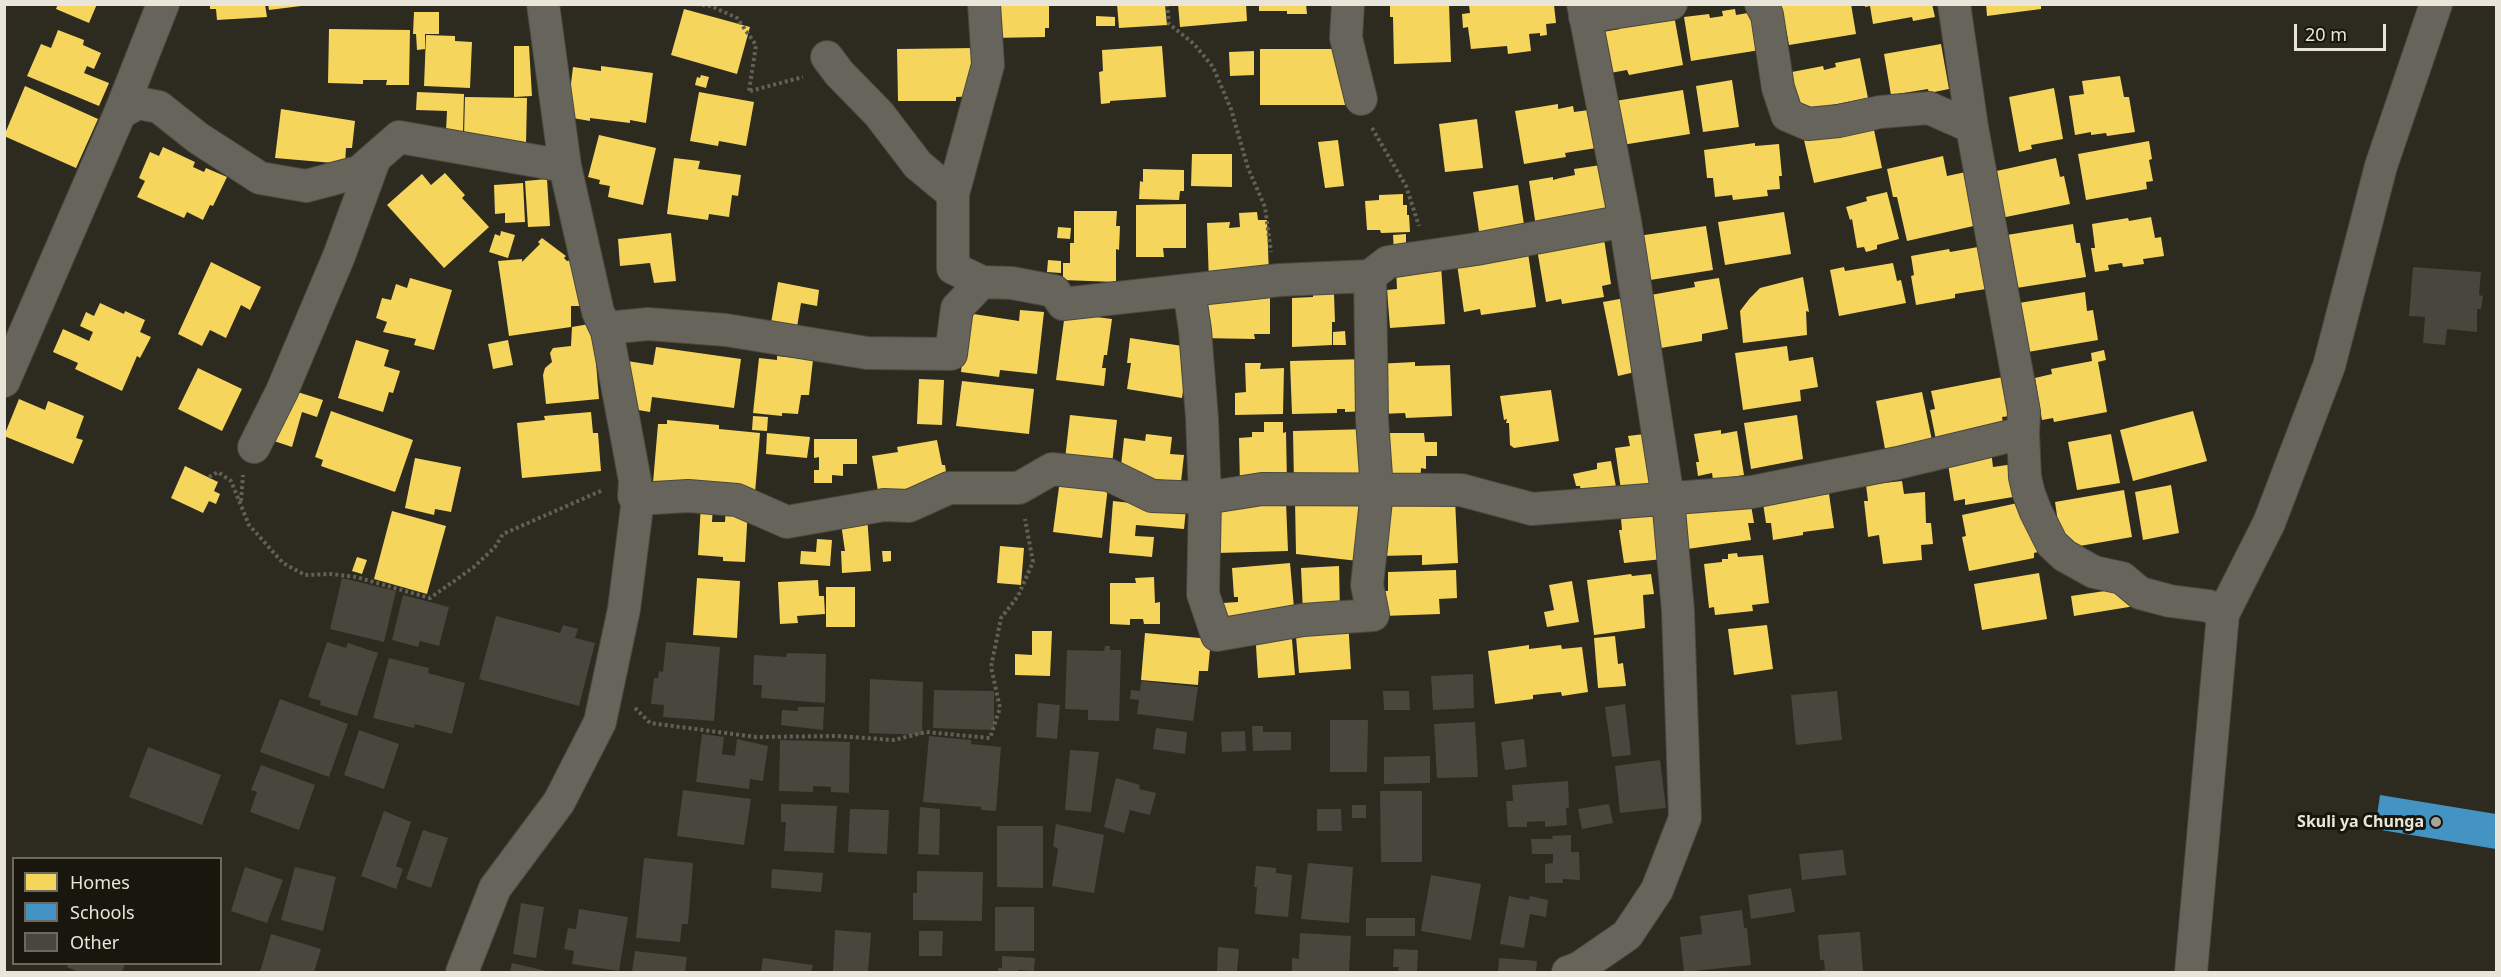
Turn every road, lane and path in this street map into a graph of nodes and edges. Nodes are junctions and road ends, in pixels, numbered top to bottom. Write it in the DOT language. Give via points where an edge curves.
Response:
graph roads {
  1 [pos="164,4"];
  2 [pos="543,4"];
  3 [pos="696,4"];
  4 [pos="984,4"];
  5 [pos="1167,4"];
  6 [pos="1348,4"];
  7 [pos="1671,4"];
  8 [pos="1761,4"];
  9 [pos="1954,4"];
  10 [pos="2436,4"];
  11 [pos="1584,11"];
  12 [pos="833,65"];
  13 [pos="1361,99"];
  14 [pos="120,113"];
  15 [pos="1972,127"];
  16 [pos="375,158"];
  17 [pos="564,166"];
  18 [pos="953,194"];
  19 [pos="1625,221"];
  20 [pos="1426,256"];
  21 [pos="1370,276"];
  22 [pos="1280,280"];
  23 [pos="982,282"];
  24 [pos="1189,290"];
  25 [pos="607,331"];
  26 [pos="4,381"];
  27 [pos="2023,433"];
  28 [pos="254,447"];
  29 [pos="208,477"];
  30 [pos="1019,488"];
  31 [pos="1377,491"];
  32 [pos="636,497"];
  33 [pos="1205,498"];
  34 [pos="1668,498"];
  35 [pos="2223,614"];
  36 [pos="609,683"];
  37 [pos="462,972"];
  38 [pos="1568,972"];
  39 [pos="2191,972"];
  1 -- 14 [label="street"];
  2 -- 17 [label="street"];
  3 -- 12 [label="path" via="737,18 756,45 749,91"];
  4 -- 18 [label="street" via="988,65"];
  5 -- 22 [label="path" via="1169,24 1194,44 1213,67 1232,109 1248,168 1265,207 1272,268"];
  6 -- 13 [label="street" via="1346,38"];
  7 -- 11 [label="street"];
  8 -- 15 [label="street" via="1767,15 1778,88 1787,114 1808,124 1929,108"];
  9 -- 15 [label="street"];
  10 -- 35 [label="street" via="2380,166 2329,366 2269,523"];
  11 -- 19 [label="street"];
  12 -- 18 [label="street" via="879,114 918,165"];
  13 -- 20 [label="path" via="1375,136 1406,186"];
  14 -- 16 [label="street" via="138,103 159,107 260,178 306,186 359,172"];
  14 -- 26 [label="street"];
  15 -- 27 [label="street" via="2024,412"];
  16 -- 17 [label="street" via="399,137"];
  16 -- 28 [label="street" via="282,391"];
  17 -- 25 [label="street" via="598,312"];
  18 -- 23 [label="street" via="952,268"];
  19 -- 20 [label="street"];
  19 -- 34 [label="street"];
  20 -- 21 [label="street" via="1388,262"];
  21 -- 22 [label="street"];
  21 -- 31 [label="street"];
  22 -- 24 [label="street"];
  23 -- 24 [label="street" via="1054,291 1063,304"];
  23 -- 25 [label="street" via="957,308 951,354 867,353 726,330 648,324"];
  24 -- 33 [label="street" via="1201,394"];
  25 -- 32 [label="street"];
  27 -- 34 [label="street" via="1752,492"];
  27 -- 35 [label="street" via="2029,494 2052,544 2065,556 2094,572 2122,578 2140,593 2209,606"];
  29 -- 32 [label="path" via="218,472 231,482 249,525 283,563 305,575 356,577 430,598 474,567 503,534 517,527 603,489 624,491"];
  30 -- 32 [label="street" via="949,488 909,506 884,505 787,522 737,500"];
  30 -- 33 [label="street" via="1052,469 1108,475 1152,496"];
  30 -- 36 [label="path" via="1033,562 1018,596 1002,618 991,667 1000,708 990,738 926,732 894,740 756,737 650,723"];
  31 -- 33 [label="street" via="1262,489"];
  31 -- 33 [label="street" via="1367,585 1373,615 1303,620 1217,635 1203,594"];
  31 -- 34 [label="street" via="1461,490 1532,509"];
  32 -- 36 [label="street" via="624,609"];
  34 -- 38 [label="street" via="1678,611 1685,818 1657,890 1627,935"];
  35 -- 39 [label="street"];
  36 -- 37 [label="street" via="600,722 559,802 495,888"];
}
